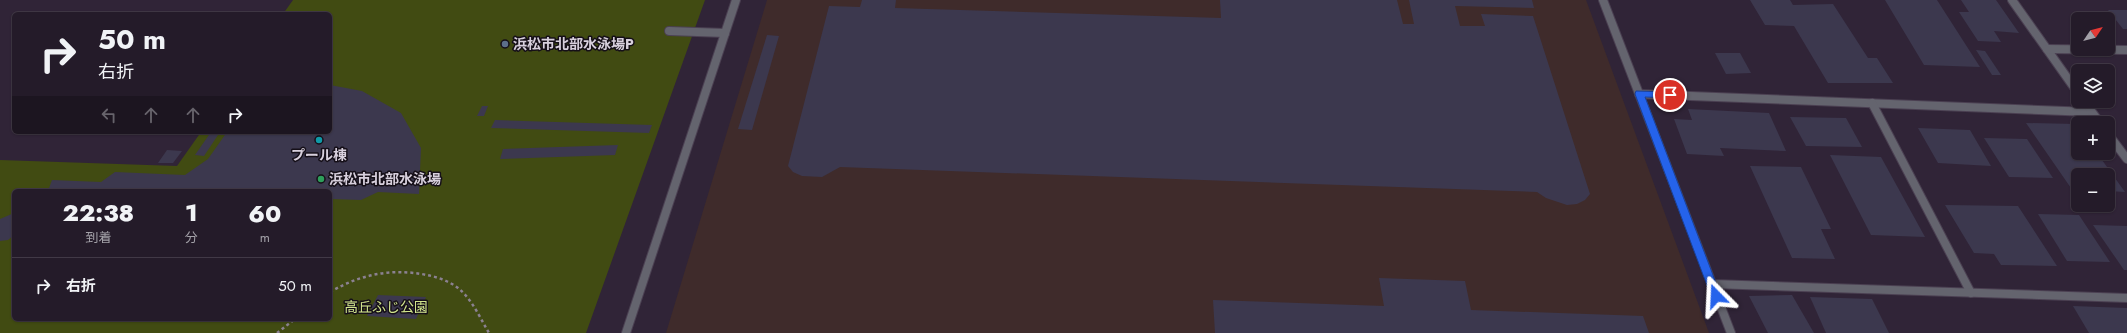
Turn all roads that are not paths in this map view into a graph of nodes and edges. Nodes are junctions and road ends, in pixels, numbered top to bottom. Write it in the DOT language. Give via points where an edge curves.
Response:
graph roads {
  1 [pos="736,0"];
  2 [pos="1603,0"];
  3 [pos="2012,0"];
  4 [pos="669,31"];
  5 [pos="725,33"];
  6 [pos="2047,49"];
  7 [pos="2127,50"];
  8 [pos="2071,82"];
  9 [pos="1639,94"];
  10 [pos="1872,103"];
  11 [pos="2088,108"];
  12 [pos="2091,112"];
  13 [pos="2094,116"];
  14 [pos="2115,143"];
  15 [pos="2127,159"];
  16 [pos="1712,284"];
  17 [pos="1971,292"];
  18 [pos="2127,298"];
  19 [pos="626,333"];
  20 [pos="1731,333"];
  1 -- 5 [label="street"];
  2 -- 9 [label="street"];
  3 -- 6 [label="street"];
  4 -- 5 [label="street"];
  5 -- 19 [label="street"];
  6 -- 7 [label="street"];
  6 -- 8 [label="street"];
  9 -- 10 [label="street"];
  9 -- 16 [label="street"];
  10 -- 12 [label="street"];
  10 -- 17 [label="street"];
  11 -- 12 [label="street"];
  12 -- 13 [label="street"];
  14 -- 15 [label="street"];
  16 -- 17 [label="street"];
  16 -- 20 [label="street"];
  17 -- 18 [label="street"];
}
